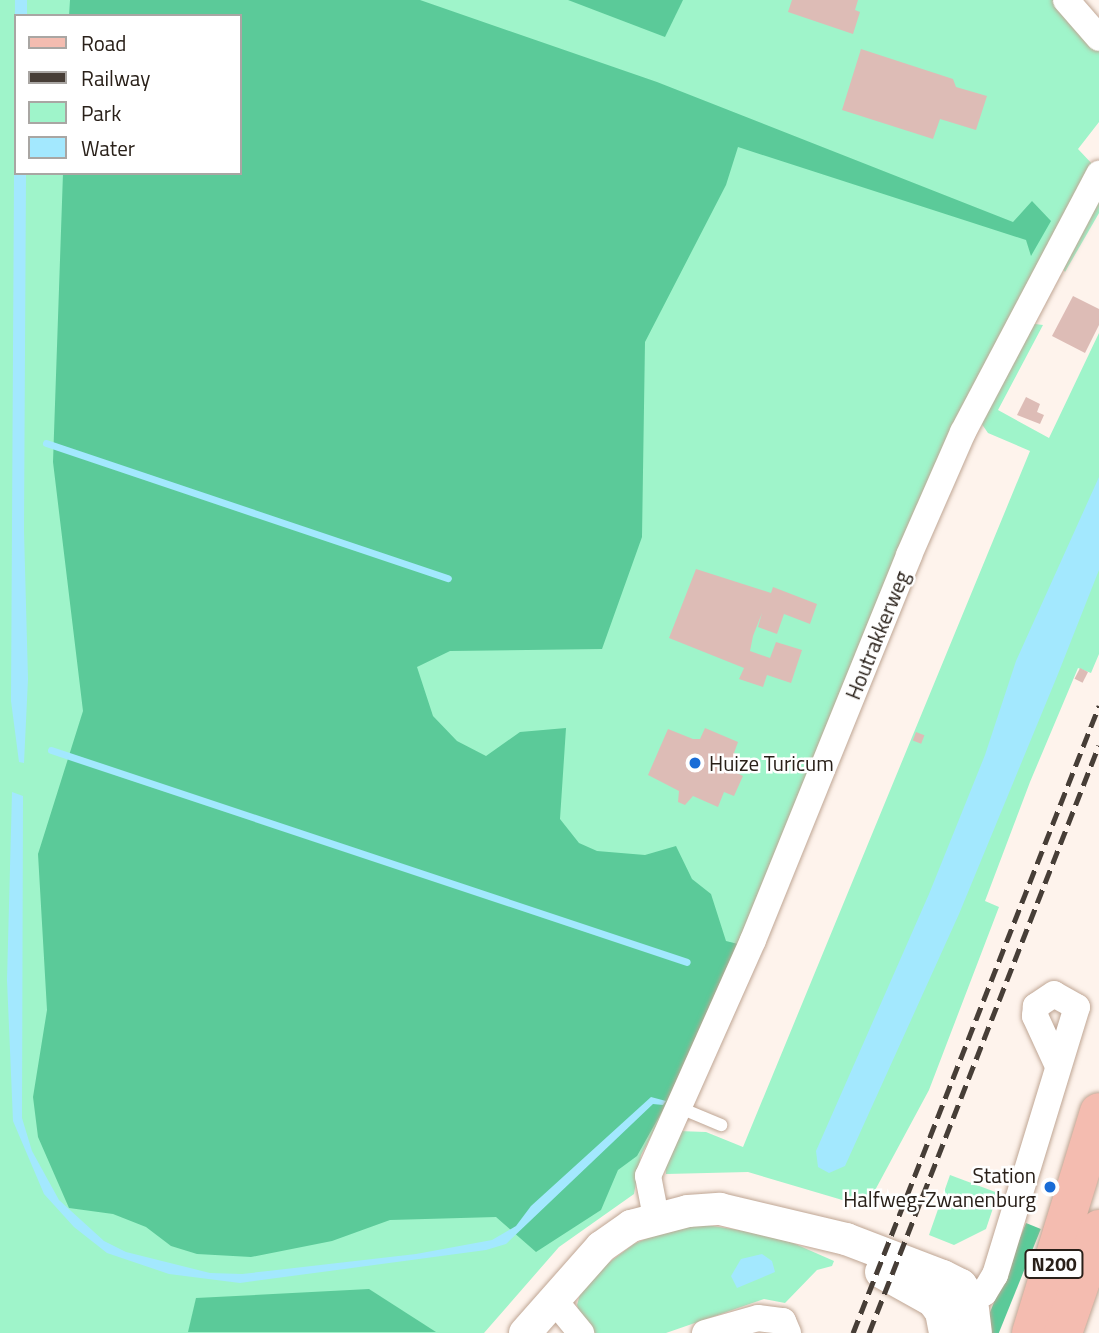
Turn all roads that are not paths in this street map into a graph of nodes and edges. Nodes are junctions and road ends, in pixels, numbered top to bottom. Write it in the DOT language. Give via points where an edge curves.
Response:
graph roads {
  1 [pos="1066,0"];
  2 [pos="1099,38"];
  3 [pos="1099,174"];
  4 [pos="1057,1064"];
  5 [pos="678,1107"];
  6 [pos="1099,1111"];
  7 [pos="721,1125"];
  8 [pos="656,1217"];
  9 [pos="1099,1229"];
  10 [pos="810,1233"];
  11 [pos="966,1293"];
  12 [pos="554,1300"];
  13 [pos="943,1322"];
  14 [pos="525,1333"];
  15 [pos="581,1333"];
  16 [pos="705,1333"];
  17 [pos="788,1333"];
  18 [pos="976,1333"];
  19 [pos="1031,1333"];
  20 [pos="1063,1333"];
  1 -- 2 [label="street"];
  3 -- 5 [label="street, Houtrakkerweg" via="963,432"];
  4 -- 4 [label="street" via="1037,1027 1036,1006 1054,994 1077,1007"];
  4 -- 11 [label="street" via="1004,1239"];
  5 -- 7 [label="lane"];
  5 -- 8 [label="street, Houtrakkerweg" via="648,1176"];
  6 -- 19 [label="main road, N200"];
  8 -- 10 [label="street" via="730,1210"];
  8 -- 12 [label="street" via="631,1226 601,1247"];
  9 -- 20 [label="main road, N200"];
  10 -- 11 [label="street" via="846,1239"];
  10 -- 13 [label="street" via="840,1255 916,1288"];
  11 -- 13 [label="street"];
  11 -- 18 [label="street"];
  12 -- 14 [label="street"];
  12 -- 15 [label="street"];
  16 -- 17 [label="street" via="758,1318 783,1321"];
}
